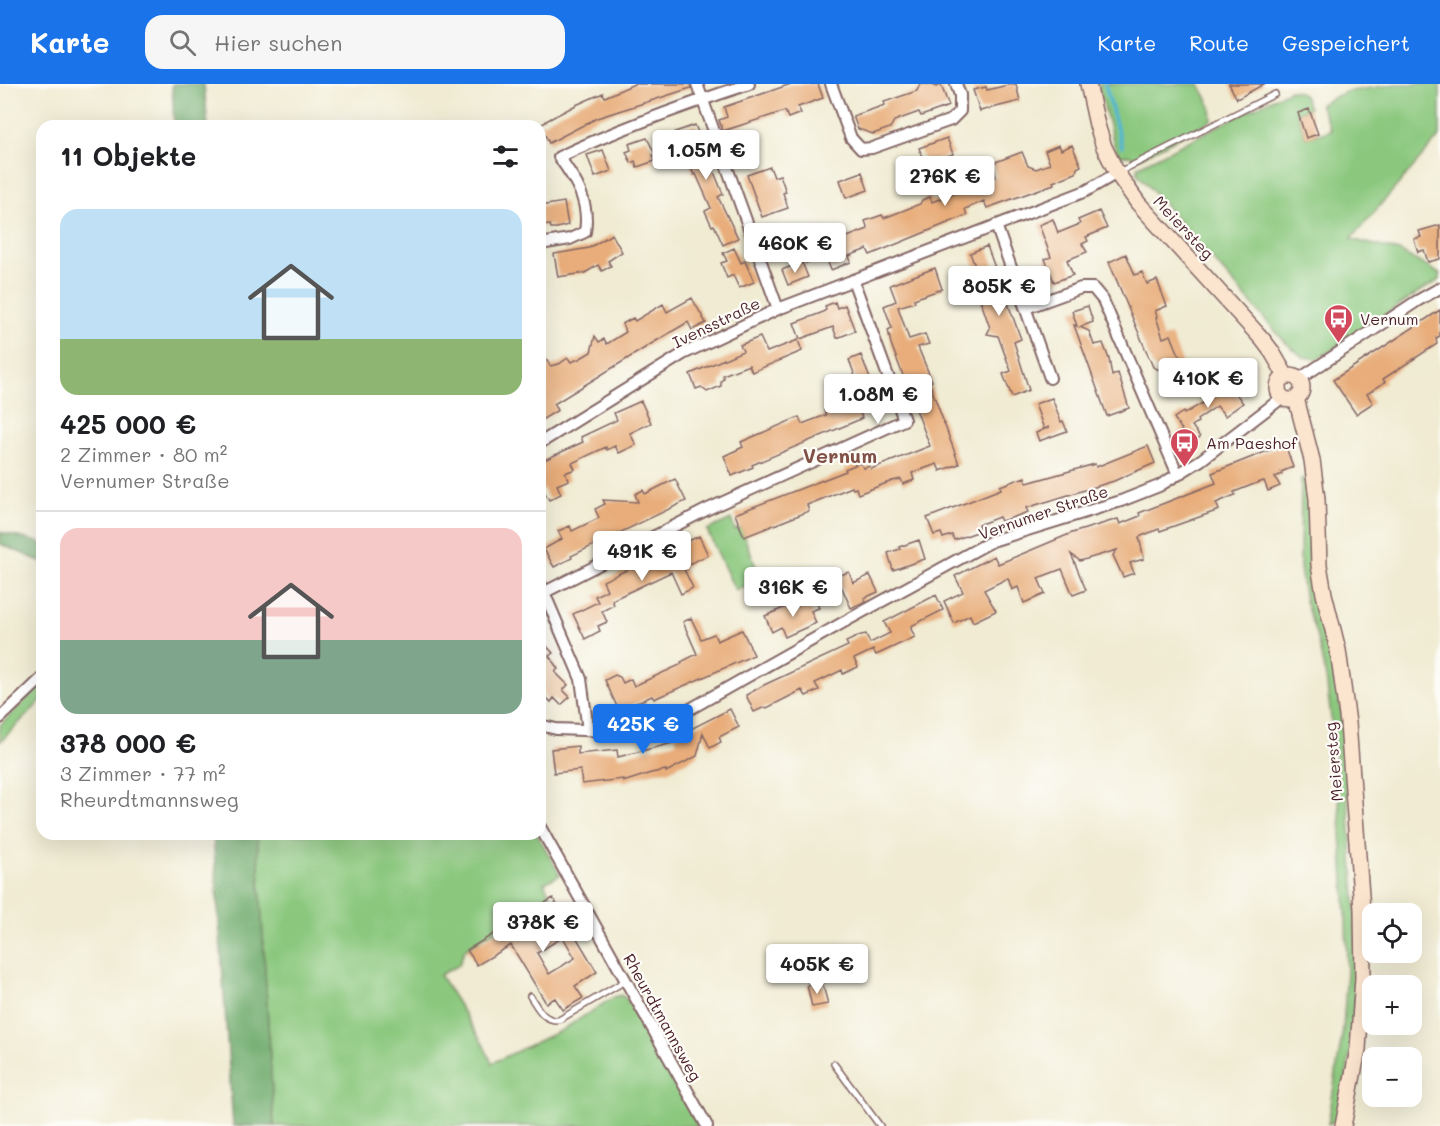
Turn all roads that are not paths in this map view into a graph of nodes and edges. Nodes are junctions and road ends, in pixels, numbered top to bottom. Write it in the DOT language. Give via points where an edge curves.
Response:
graph roads {
  1 [pos="697,84"];
  2 [pos="749,84"];
  3 [pos="831,84"];
  4 [pos="956,84"];
  5 [pos="1088,84"];
  6 [pos="1275,94"];
  7 [pos="702,99"];
  8 [pos="1117,173"];
  9 [pos="996,225"];
  10 [pos="546,243"];
  11 [pos="853,280"];
  12 [pos="1440,288"];
  13 [pos="1026,308"];
  14 [pos="778,309"];
  15 [pos="1050,378"];
  16 [pos="1292,378"];
  17 [pos="1289,398"];
  18 [pos="546,439"];
  19 [pos="1178,475"];
  20 [pos="546,585"];
  21 [pos="546,596"];
  22 [pos="36,684"];
  23 [pos="0,718"];
  24 [pos="546,726"];
  25 [pos="588,730"];
  26 [pos="546,838"];
  27 [pos="626,981"];
  28 [pos="530,996"];
  29 [pos="834,1064"];
  30 [pos="707,1126"];
  31 [pos="880,1126"];
  32 [pos="1343,1126"];
  1 -- 7 [label="street"];
  2 -- 7 [label="street"];
  3 -- 4 [label="street" via="851,138 861,149 951,120 960,111"];
  5 -- 8 [label="street, Meiersteg" via="1096,125"];
  6 -- 8 [label="lane"];
  7 -- 10 [label="street" via="559,158 577,181 587,218 585,232"];
  7 -- 14 [label="street"];
  8 -- 9 [label="street, Ivensstraße" via="1086,192"];
  8 -- 16 [label="street, Meiersteg" via="1138,203"];
  9 -- 11 [label="street, Ivensstraße"];
  9 -- 13 [label="street"];
  11 -- 14 [label="street, Ivensstraße"];
  11 -- 20 [label="street" via="904,420"];
  12 -- 16 [label="street"];
  13 -- 15 [label="street"];
  13 -- 19 [label="street" via="1081,288 1093,288 1103,300"];
  14 -- 18 [label="street, Ivensstraße" via="683,354"];
  16 -- 17 [label="street, Meiersteg" via="1279,383 1280,393"];
  17 -- 19 [label="street, Vernumer Straße"];
  17 -- 32 [label="street, Meiersteg" via="1312,460 1319,565 1338,650 1348,723 1362,909 1359,1037"];
  19 -- 25 [label="street, Vernumer Straße" via="1121,501 992,541 669,721 638,732"];
  21 -- 25 [label="street" via="581,679"];
  22 -- 23 [label="street"];
  24 -- 25 [label="street, Vernumer Straße"];
  26 -- 27 [label="street, Rheurdtmannsweg"];
  27 -- 28 [label="lane" via="559,1020 544,1017"];
  27 -- 30 [label="street, Rheurdtmannsweg"];
  29 -- 31 [label="lane"];
}
